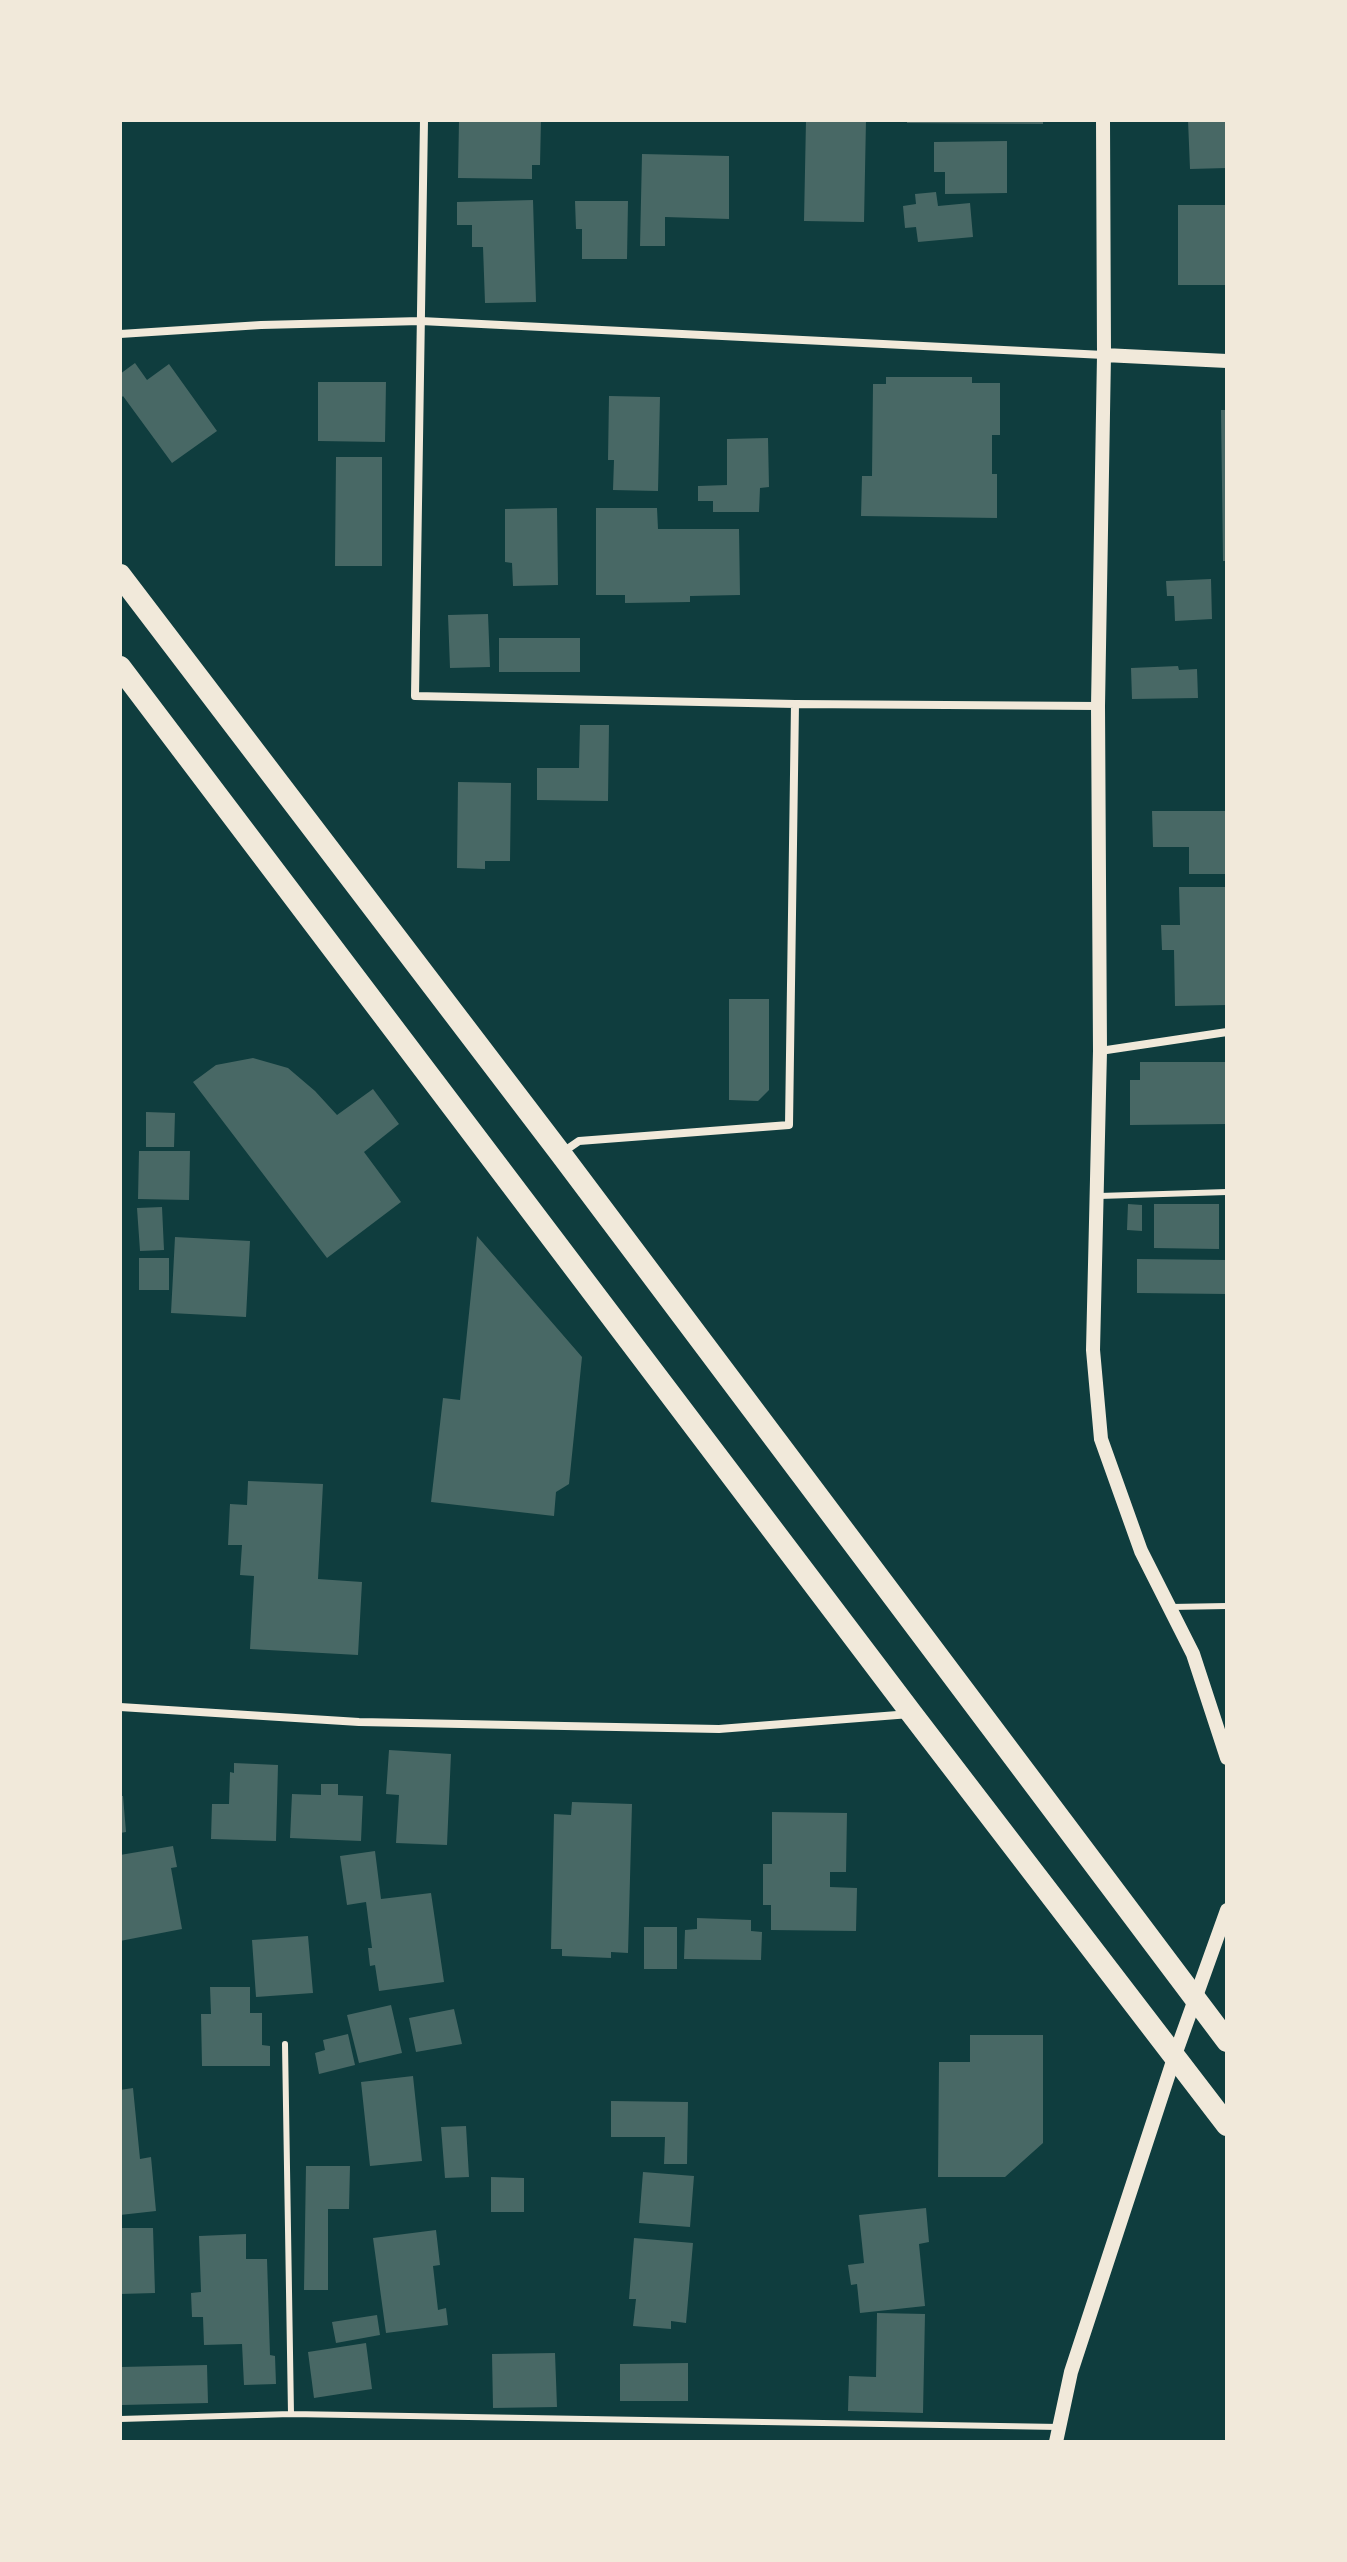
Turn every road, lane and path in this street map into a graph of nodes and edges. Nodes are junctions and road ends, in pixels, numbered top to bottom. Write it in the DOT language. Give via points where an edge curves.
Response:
graph roads {
  1 [pos="424,120"];
  2 [pos="1103,120"];
  3 [pos="421,321"];
  4 [pos="120,334"];
  5 [pos="1104,355"];
  6 [pos="1227,361"];
  7 [pos="120,575"];
  8 [pos="120,667"];
  9 [pos="795,704"];
  10 [pos="1098,706"];
  11 [pos="1227,1032"];
  12 [pos="1100,1051"];
  13 [pos="561,1154"];
  14 [pos="1227,1192"];
  15 [pos="1097,1196"];
  16 [pos="1227,1606"];
  17 [pos="1169,1607"];
  18 [pos="120,1707"];
  19 [pos="912,1714"];
  20 [pos="1227,1758"];
  21 [pos="1227,1910"];
  22 [pos="1194,1998"];
  23 [pos="1227,2041"];
  24 [pos="285,2044"];
  25 [pos="1175,2055"];
  26 [pos="1227,2125"];
  27 [pos="291,2414"];
  28 [pos="120,2419"];
  29 [pos="1057,2434"];
  1 -- 3 [label="street"];
  2 -- 5 [label="street"];
  3 -- 4 [label="street"];
  3 -- 5 [label="street"];
  3 -- 9 [label="street" via="415,696"];
  5 -- 6 [label="street"];
  5 -- 10 [label="street"];
  7 -- 13 [label="highway"];
  8 -- 19 [label="highway"];
  9 -- 10 [label="street"];
  9 -- 13 [label="street" via="789,1125 579,1141"];
  10 -- 12 [label="street"];
  11 -- 12 [label="street"];
  12 -- 15 [label="street"];
  13 -- 22 [label="highway"];
  14 -- 15 [label="lane"];
  15 -- 17 [label="street" via="1093,1350 1101,1439 1141,1551"];
  16 -- 17 [label="lane"];
  17 -- 20 [label="street" via="1193,1654"];
  18 -- 19 [label="street" via="359,1722 719,1729"];
  19 -- 25 [label="highway"];
  21 -- 22 [label="street"];
  22 -- 23 [label="highway"];
  22 -- 25 [label="street"];
  24 -- 27 [label="lane"];
  25 -- 26 [label="highway"];
  25 -- 29 [label="street" via="1071,2372"];
  27 -- 28 [label="lane"];
  27 -- 29 [label="lane"];
}
